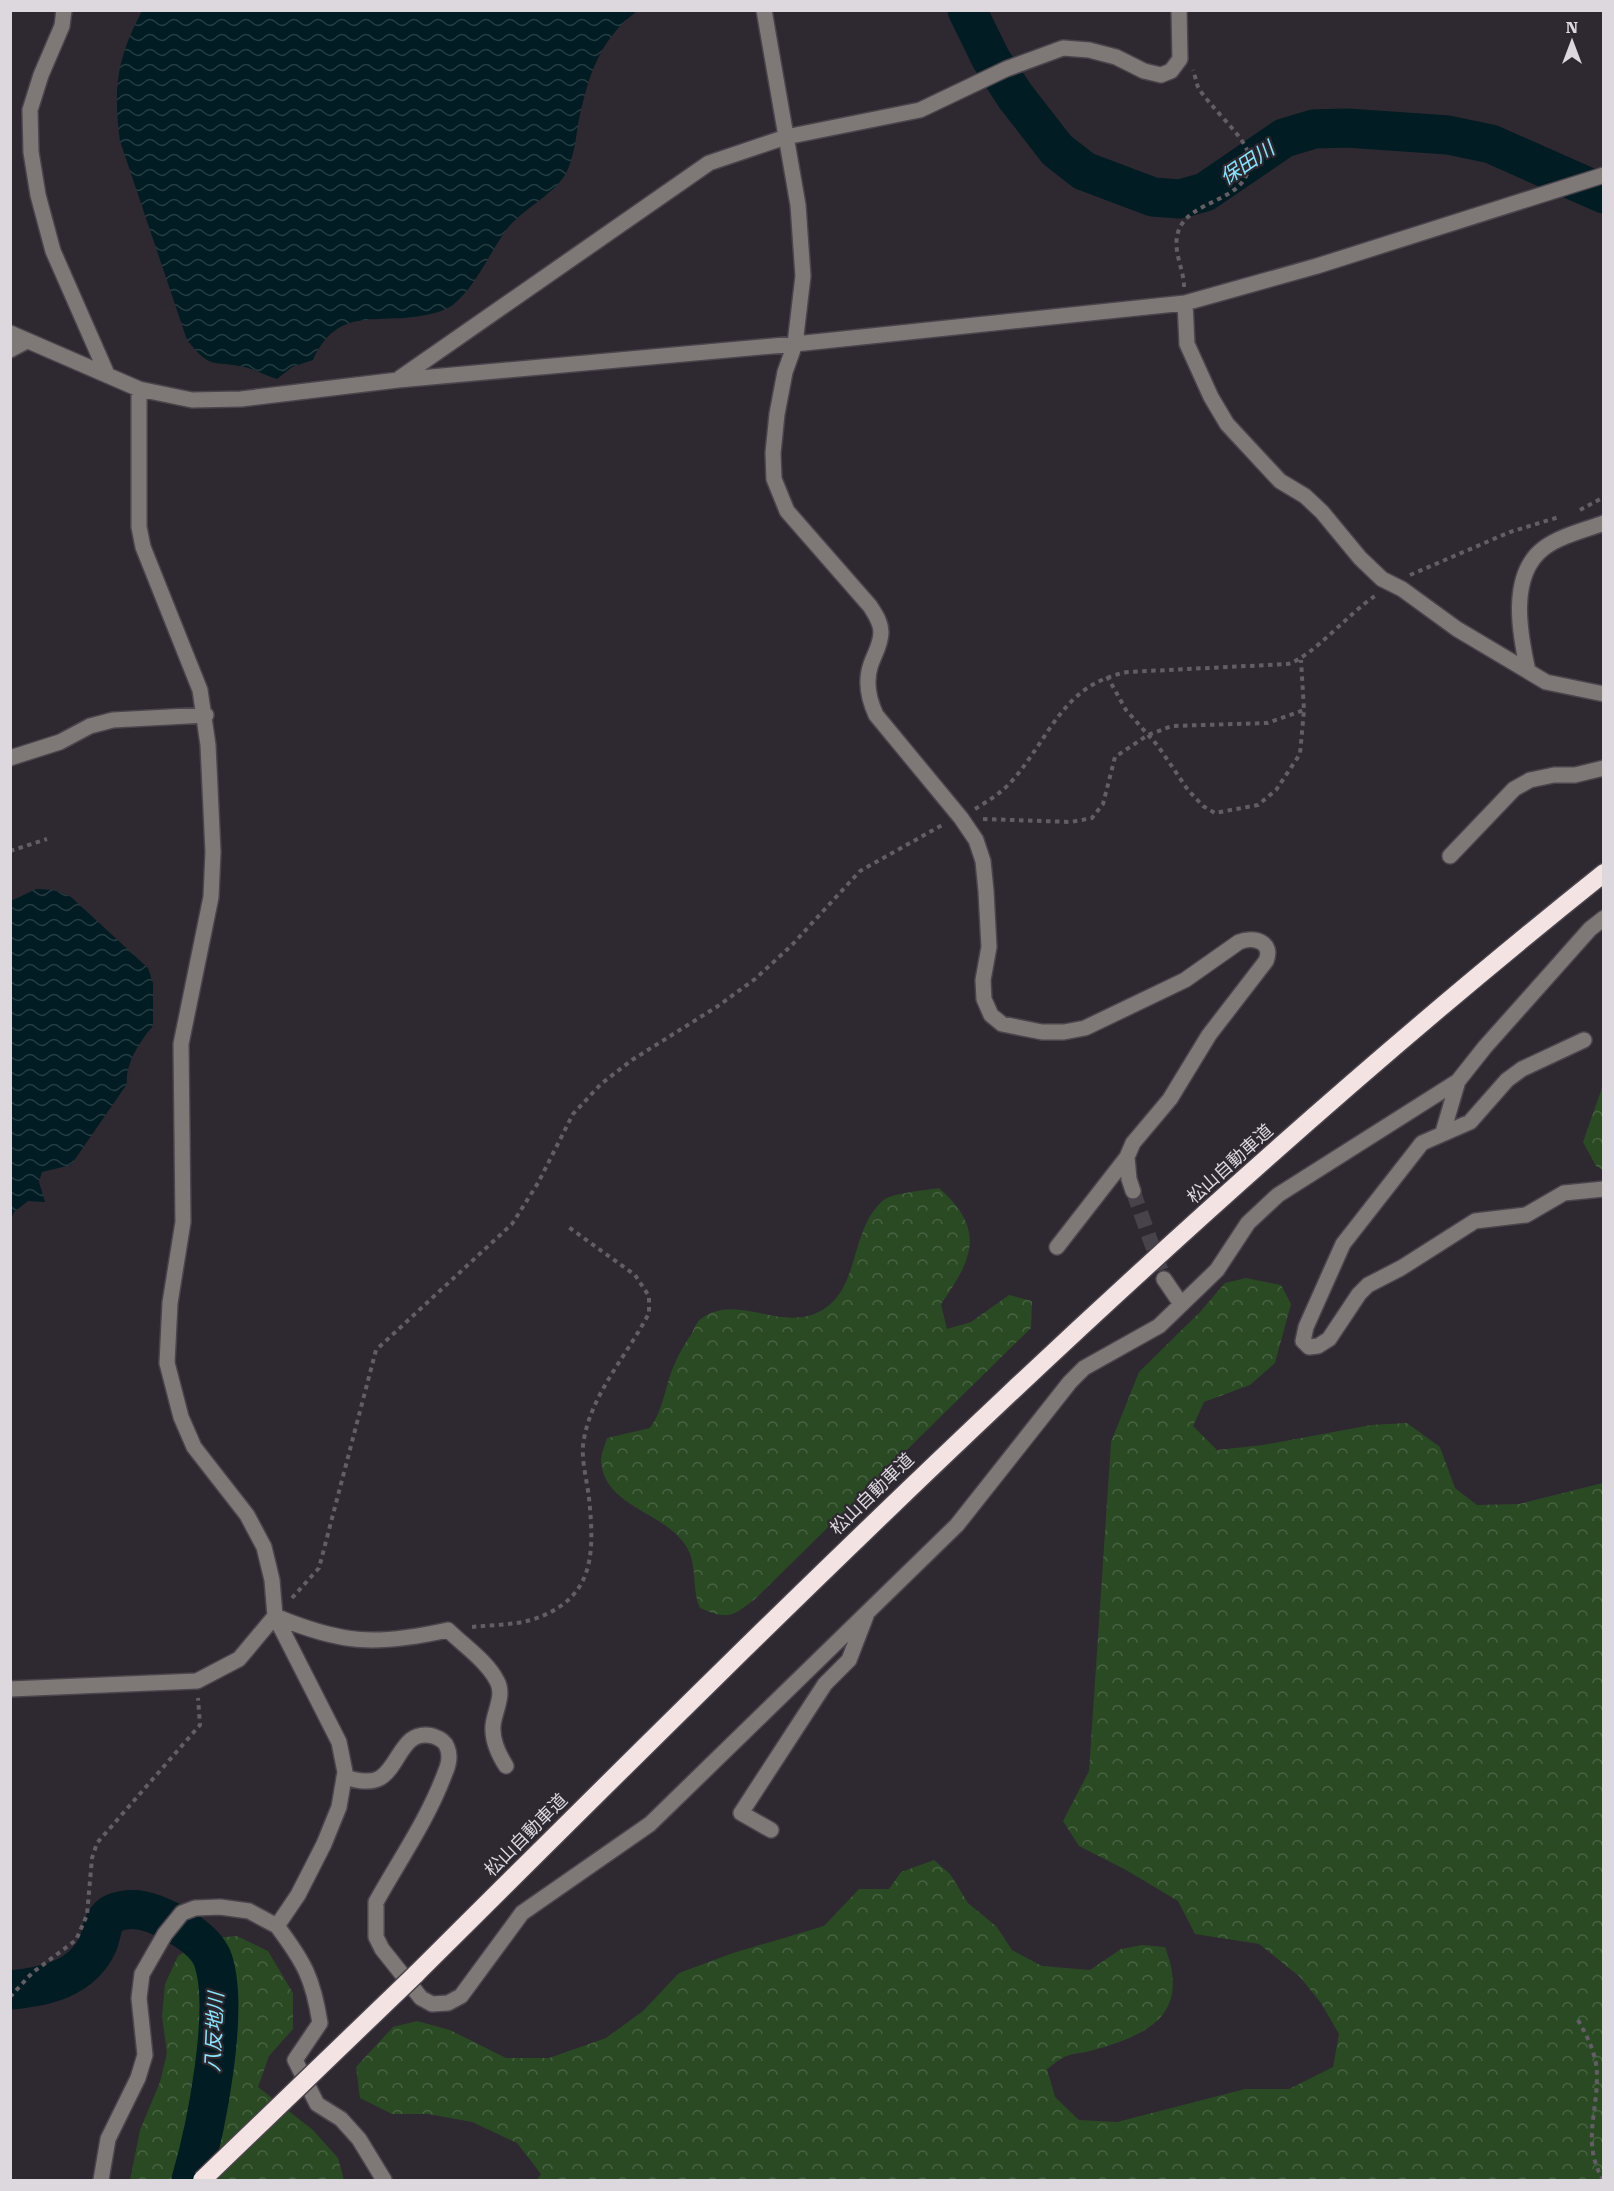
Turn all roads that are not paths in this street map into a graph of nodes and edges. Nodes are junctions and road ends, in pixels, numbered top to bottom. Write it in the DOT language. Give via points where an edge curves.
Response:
graph roads {
  1 [pos="64,10"];
  2 [pos="764,10"];
  3 [pos="1179,10"];
  4 [pos="786,137"];
  5 [pos="1604,175"];
  6 [pos="1185,303"];
  7 [pos="10,333"];
  8 [pos="25,342"];
  9 [pos="795,344"];
  10 [pos="10,350"];
  11 [pos="107,374"];
  12 [pos="398,380"];
  13 [pos="139,389"];
  14 [pos="1604,523"];
  15 [pos="1528,671"];
  16 [pos="1604,694"];
  17 [pos="206,715"];
  18 [pos="10,758"];
  19 [pos="1604,768"];
  20 [pos="1450,856"];
  21 [pos="1604,873"];
  22 [pos="1604,918"];
  23 [pos="1584,1040"];
  24 [pos="1458,1081"];
  25 [pos="1443,1132"];
  26 [pos="1127,1157"];
  27 [pos="1604,1189"];
  28 [pos="1133,1191"];
  29 [pos="1057,1248"];
  30 [pos="1164,1279"];
  31 [pos="1181,1304"];
  32 [pos="867,1612"];
  33 [pos="275,1616"];
  34 [pos="10,1689"];
  35 [pos="506,1766"];
  36 [pos="345,1777"];
  37 [pos="771,1830"];
  38 [pos="277,1926"];
  39 [pos="101,2181"];
  40 [pos="202,2181"];
  41 [pos="384,2181"];
  1 -- 11 [label="street" via="62,26 30,110 31,152 53,251"];
  2 -- 4 [label="street"];
  3 -- 4 [label="street" via="1180,59 1171,71 1161,75 1116,57 1063,48 1006,69 920,110"];
  4 -- 9 [label="street" via="798,205 803,266"];
  4 -- 12 [label="street" via="710,163"];
  5 -- 6 [label="street" via="1317,266"];
  6 -- 9 [label="street"];
  6 -- 15 [label="street" via="1187,344 1211,397 1227,424 1255,456 1280,481 1322,512 1382,579"];
  7 -- 8 [label="street"];
  8 -- 10 [label="street"];
  8 -- 11 [label="street"];
  9 -- 12 [label="street"];
  9 -- 26 [label="street" via="777,414 772,453 774,479 787,511 878,619 881,631 869,682 876,715 976,840 983,861 989,947 984,999 991,1015 1002,1024 1042,1032 1085,1028 1185,980 1239,942 1260,941 1267,947 1266,961 1209,1035 1170,1099 1133,1143"];
  11 -- 13 [label="street"];
  12 -- 13 [label="street" via="241,399 192,400"];
  13 -- 17 [label="street" via="139,527 194,670"];
  14 -- 15 [label="street" via="1543,549 1530,564 1522,585 1520,616"];
  15 -- 16 [label="street" via="1565,688"];
  17 -- 18 [label="street" via="113,720"];
  17 -- 33 [label="street" via="213,852 211,897 181,1044 183,1222 170,1303 167,1363 180,1417 194,1447 247,1515 264,1547"];
  19 -- 20 [label="street" via="1530,780 1514,789"];
  21 -- 40 [label="highway, 松山自動車道, bridge" via="1507,950 1306,1125 957,1441"];
  22 -- 24 [label="street"];
  23 -- 25 [label="street" via="1522,1069 1507,1080 1470,1122"];
  24 -- 25 [label="street"];
  24 -- 31 [label="street" via="1261,1209 1217,1270"];
  25 -- 27 [label="street" via="1422,1143 1343,1244 1306,1326 1303,1341 1309,1347 1329,1339 1368,1285 1475,1221 1526,1215 1564,1193"];
  26 -- 28 [label="street"];
  26 -- 29 [label="street"];
  30 -- 31 [label="street"];
  31 -- 32 [label="street" via="1159,1326 1084,1368 957,1525"];
  32 -- 36 [label="street" via="650,1824 522,1913 472,1984 448,2003 432,2004 421,1998 381,1949 374,1920 376,1902 434,1803 445,1775 449,1752 445,1742 434,1736 416,1737 378,1780 363,1782"];
  32 -- 37 [label="street" via="849,1660 825,1684 741,1813"];
  33 -- 34 [label="street" via="239,1659 197,1680"];
  33 -- 35 [label="street" via="317,1634 345,1640 406,1640 448,1630 499,1683 492,1728"];
  33 -- 36 [label="street" via="339,1742"];
  36 -- 38 [label="street" via="339,1807 324,1844"];
  38 -- 39 [label="street" via="249,1911 195,1908 182,1913 165,1934 142,1974 139,1998 145,2055 108,2139"];
  38 -- 41 [label="street" via="301,1958 315,1990 320,2023 296,2060 317,2104 342,2119"];
}
